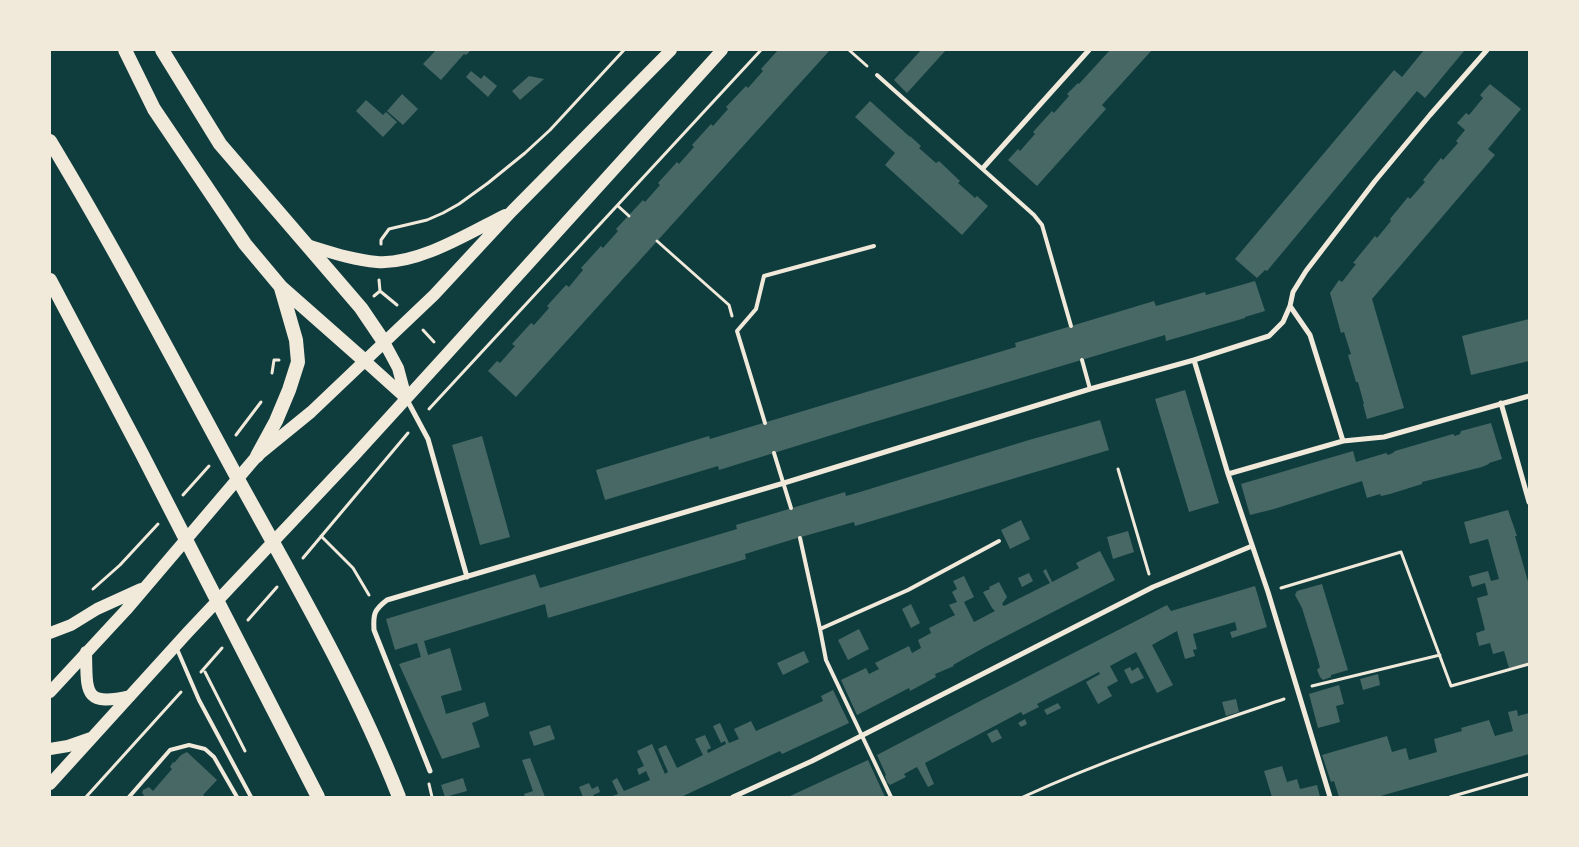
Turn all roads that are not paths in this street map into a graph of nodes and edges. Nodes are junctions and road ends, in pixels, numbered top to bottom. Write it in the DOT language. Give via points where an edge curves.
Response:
graph roads {
  1 [pos="125,50"];
  2 [pos="162,50"];
  3 [pos="671,50"];
  4 [pos="722,50"];
  5 [pos="1088,50"];
  6 [pos="1487,50"];
  7 [pos="877,74"];
  8 [pos="50,141"];
  9 [pos="983,168"];
  10 [pos="512,212"];
  11 [pos="307,245"];
  12 [pos="874,246"];
  13 [pos="50,280"];
  14 [pos="281,287"];
  15 [pos="1290,306"];
  16 [pos="1071,326"];
  17 [pos="384,342"];
  18 [pos="1082,360"];
  19 [pos="1194,360"];
  20 [pos="366,362"];
  21 [pos="1090,389"];
  22 [pos="1529,396"];
  23 [pos="406,398"];
  24 [pos="1501,403"];
  25 [pos="765,423"];
  26 [pos="1343,440"];
  27 [pos="774,453"];
  28 [pos="257,456"];
  29 [pos="1228,474"];
  30 [pos="784,483"];
  31 [pos="1529,502"];
  32 [pos="791,508"];
  33 [pos="800,538"];
  34 [pos="999,541"];
  35 [pos="1252,546"];
  36 [pos="468,577"];
  37 [pos="146,587"];
  38 [pos="820,629"];
  39 [pos="50,633"];
  40 [pos="175,646"];
  41 [pos="86,652"];
  42 [pos="50,692"];
  43 [pos="130,696"];
  44 [pos="862,736"];
  45 [pos="94,737"];
  46 [pos="50,749"];
  47 [pos="430,771"];
  48 [pos="50,784"];
  49 [pos="128,797"];
  50 [pos="237,797"];
  51 [pos="251,797"];
  52 [pos="318,797"];
  53 [pos="399,797"];
  54 [pos="733,797"];
  55 [pos="891,797"];
  56 [pos="1330,797"];
  1 -- 14 [label="highway" via="154,109 245,244"];
  2 -- 11 [label="highway" via="220,144"];
  3 -- 10 [label="main road"];
  4 -- 23 [label="main road"];
  5 -- 9 [label="street"];
  6 -- 15 [label="street" via="1375,182 1306,271"];
  7 -- 9 [label="lane"];
  8 -- 53 [label="highway" via="329,644"];
  9 -- 16 [label="lane" via="1042,225"];
  10 -- 11 [label="main road" via="420,256 400,261 347,258"];
  10 -- 17 [label="main road" via="434,295"];
  11 -- 17 [label="highway" via="361,308"];
  12 -- 25 [label="lane" via="764,276 756,310 737,331"];
  13 -- 52 [label="highway"];
  14 -- 20 [label="highway"];
  14 -- 28 [label="highway" via="296,340 298,362 276,421"];
  15 -- 19 [label="street" via="1283,322 1269,336"];
  15 -- 26 [label="street" via="1310,335"];
  17 -- 20 [label="main road"];
  17 -- 23 [label="main road" via="398,368"];
  18 -- 21 [label="lane"];
  19 -- 21 [label="street"];
  19 -- 29 [label="street"];
  20 -- 23 [label="main road"];
  20 -- 28 [label="main road"];
  21 -- 30 [label="street"];
  22 -- 24 [label="street"];
  23 -- 36 [label="street" via="428,439"];
  23 -- 40 [label="main road"];
  24 -- 26 [label="street" via="1384,437"];
  24 -- 31 [label="street"];
  26 -- 29 [label="street"];
  27 -- 30 [label="lane"];
  28 -- 37 [label="main road"];
  29 -- 35 [label="street"];
  30 -- 32 [label="lane"];
  30 -- 36 [label="street"];
  33 -- 38 [label="lane"];
  34 -- 38 [label="lane" via="908,590"];
  35 -- 44 [label="street" via="1153,587"];
  35 -- 56 [label="street"];
  36 -- 47 [label="street" via="387,600 376,607 373,618 374,630"];
  37 -- 39 [label="main road"];
  37 -- 41 [label="main road"];
  38 -- 44 [label="lane" via="826,660"];
  40 -- 43 [label="main road"];
  40 -- 51 [label="lane" via="199,700"];
  41 -- 42 [label="main road"];
  41 -- 43 [label="main road" via="90,693 105,700"];
  43 -- 45 [label="main road"];
  44 -- 54 [label="street"];
  44 -- 55 [label="lane"];
  45 -- 46 [label="main road"];
  45 -- 48 [label="main road"];
  49 -- 50 [label="lane" via="170,750 189,745 205,749 214,757"];
}
